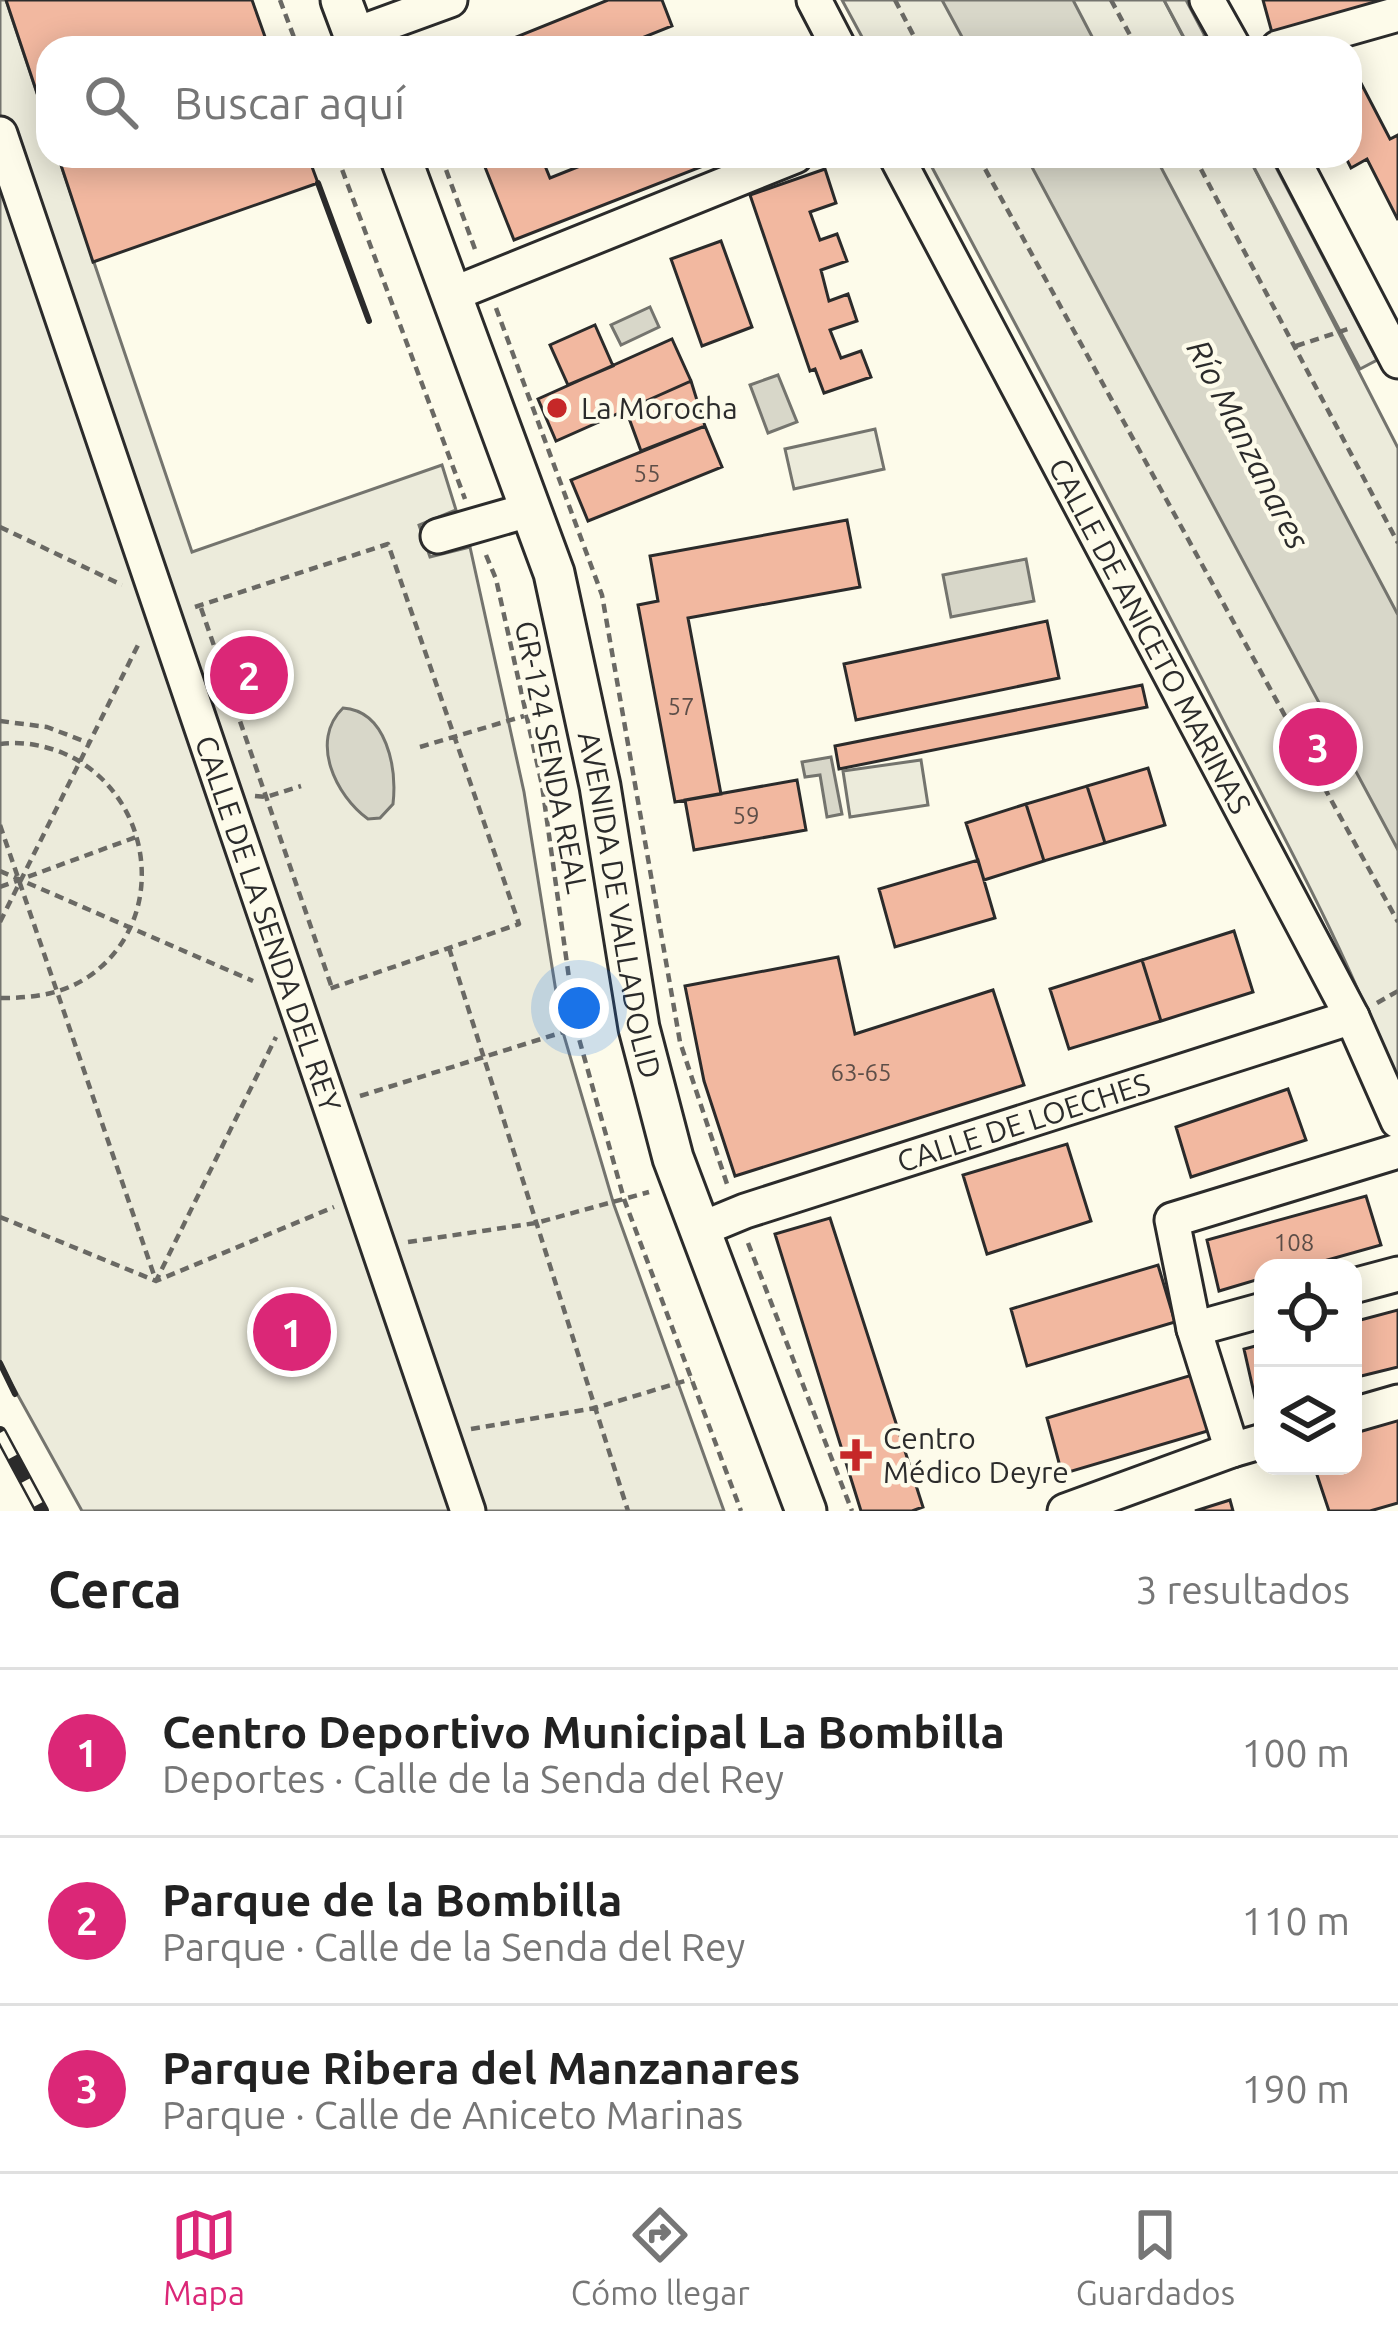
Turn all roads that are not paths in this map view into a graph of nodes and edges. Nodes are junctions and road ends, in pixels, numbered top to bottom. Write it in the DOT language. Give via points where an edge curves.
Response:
graph roads {
  1 [pos="450,0"];
  2 [pos="814,0"];
  3 [pos="1207,0"];
  4 [pos="1398,14"];
  5 [pos="352,28"];
  6 [pos="833,36"];
  7 [pos="1227,36"];
  8 [pos="1320,36"];
  9 [pos="0,134"];
  10 [pos="406,168"];
  11 [pos="765,168"];
  12 [pos="902,168"];
  13 [pos="1298,168"];
  14 [pos="469,287"];
  15 [pos="1387,317"];
  16 [pos="1398,361"];
  17 [pos="532,509"];
  18 [pos="437,536"];
  19 [pos="1352,1017"];
  20 [pos="1398,1121"];
  21 [pos="1398,1151"];
  22 [pos="699,1230"];
  23 [pos="1398,1274"];
  24 [pos="1362,1284"];
  25 [pos="1254,1312"];
  26 [pos="1194,1329"];
  27 [pos="1398,1402"];
  28 [pos="1362,1412"];
  29 [pos="1247,1445"];
  30 [pos="468,1511"];
  31 [pos="806,1511"];
  32 [pos="1065,1511"];
  1 -- 5 [label="street"];
  2 -- 6 [label="street"];
  3 -- 7 [label="street"];
  4 -- 8 [label="street"];
  9 -- 30 [label="street, CALLE DE LA SENDA DEL REY"];
  10 -- 14 [label="main road, AVENIDA DE VALLADOLID"];
  11 -- 14 [label="street"];
  12 -- 19 [label="street, CALLE DE ANICETO MARINAS"];
  13 -- 15 [label="street"];
  14 -- 17 [label="main road, AVENIDA DE VALLADOLID"];
  15 -- 16 [label="street"];
  17 -- 18 [label="street"];
  17 -- 22 [label="main road, AVENIDA DE VALLADOLID" via="554,573 600,786 639,1028"];
  19 -- 20 [label="street, CALLE DE ANICETO MARINAS"];
  19 -- 22 [label="street, CALLE DE LOECHES"];
  21 -- 26 [label="street" via="1172,1220"];
  22 -- 31 [label="main road, AVENIDA DE VALLADOLID"];
  23 -- 24 [label="street"];
  25 -- 26 [label="street"];
  26 -- 29 [label="street"];
  27 -- 28 [label="street"];
  29 -- 32 [label="street"];
}
